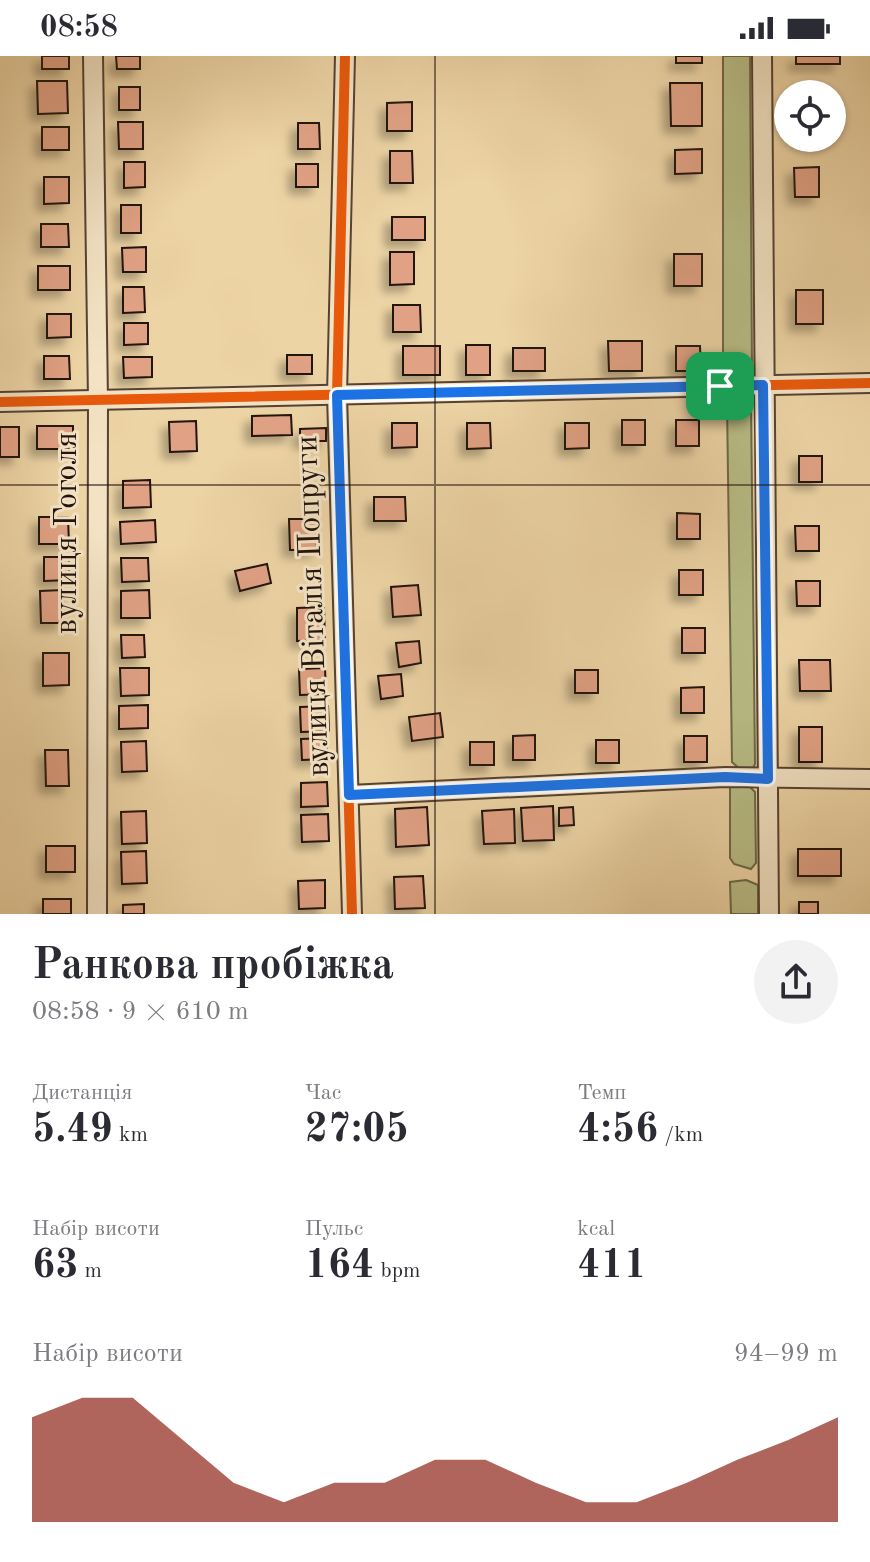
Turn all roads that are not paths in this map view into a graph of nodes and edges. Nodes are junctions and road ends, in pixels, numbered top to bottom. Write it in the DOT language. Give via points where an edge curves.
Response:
graph roads {
  1 [pos="93,56"];
  2 [pos="345,56"];
  3 [pos="762,56"];
  4 [pos="870,383"];
  5 [pos="763,385"];
  6 [pos="337,395"];
  7 [pos="98,400"];
  8 [pos="0,402"];
  9 [pos="768,779"];
  10 [pos="870,779"];
  11 [pos="349,795"];
  12 [pos="97,914"];
  13 [pos="352,914"];
  14 [pos="769,914"];
  1 -- 7 [label="street, вулиця Гоголя"];
  2 -- 6 [label="street, вулиця Віталія Попруги"];
  3 -- 5 [label="street"];
  4 -- 5 [label="street"];
  5 -- 6 [label="street"];
  5 -- 9 [label="street"];
  6 -- 7 [label="street"];
  6 -- 11 [label="street, вулиця Віталія Попруги"];
  7 -- 8 [label="street"];
  7 -- 12 [label="street, вулиця Гоголя"];
  9 -- 10 [label="street"];
  9 -- 11 [label="street"];
  9 -- 14 [label="street"];
  11 -- 13 [label="street, вулиця Віталія Попруги"];
}
